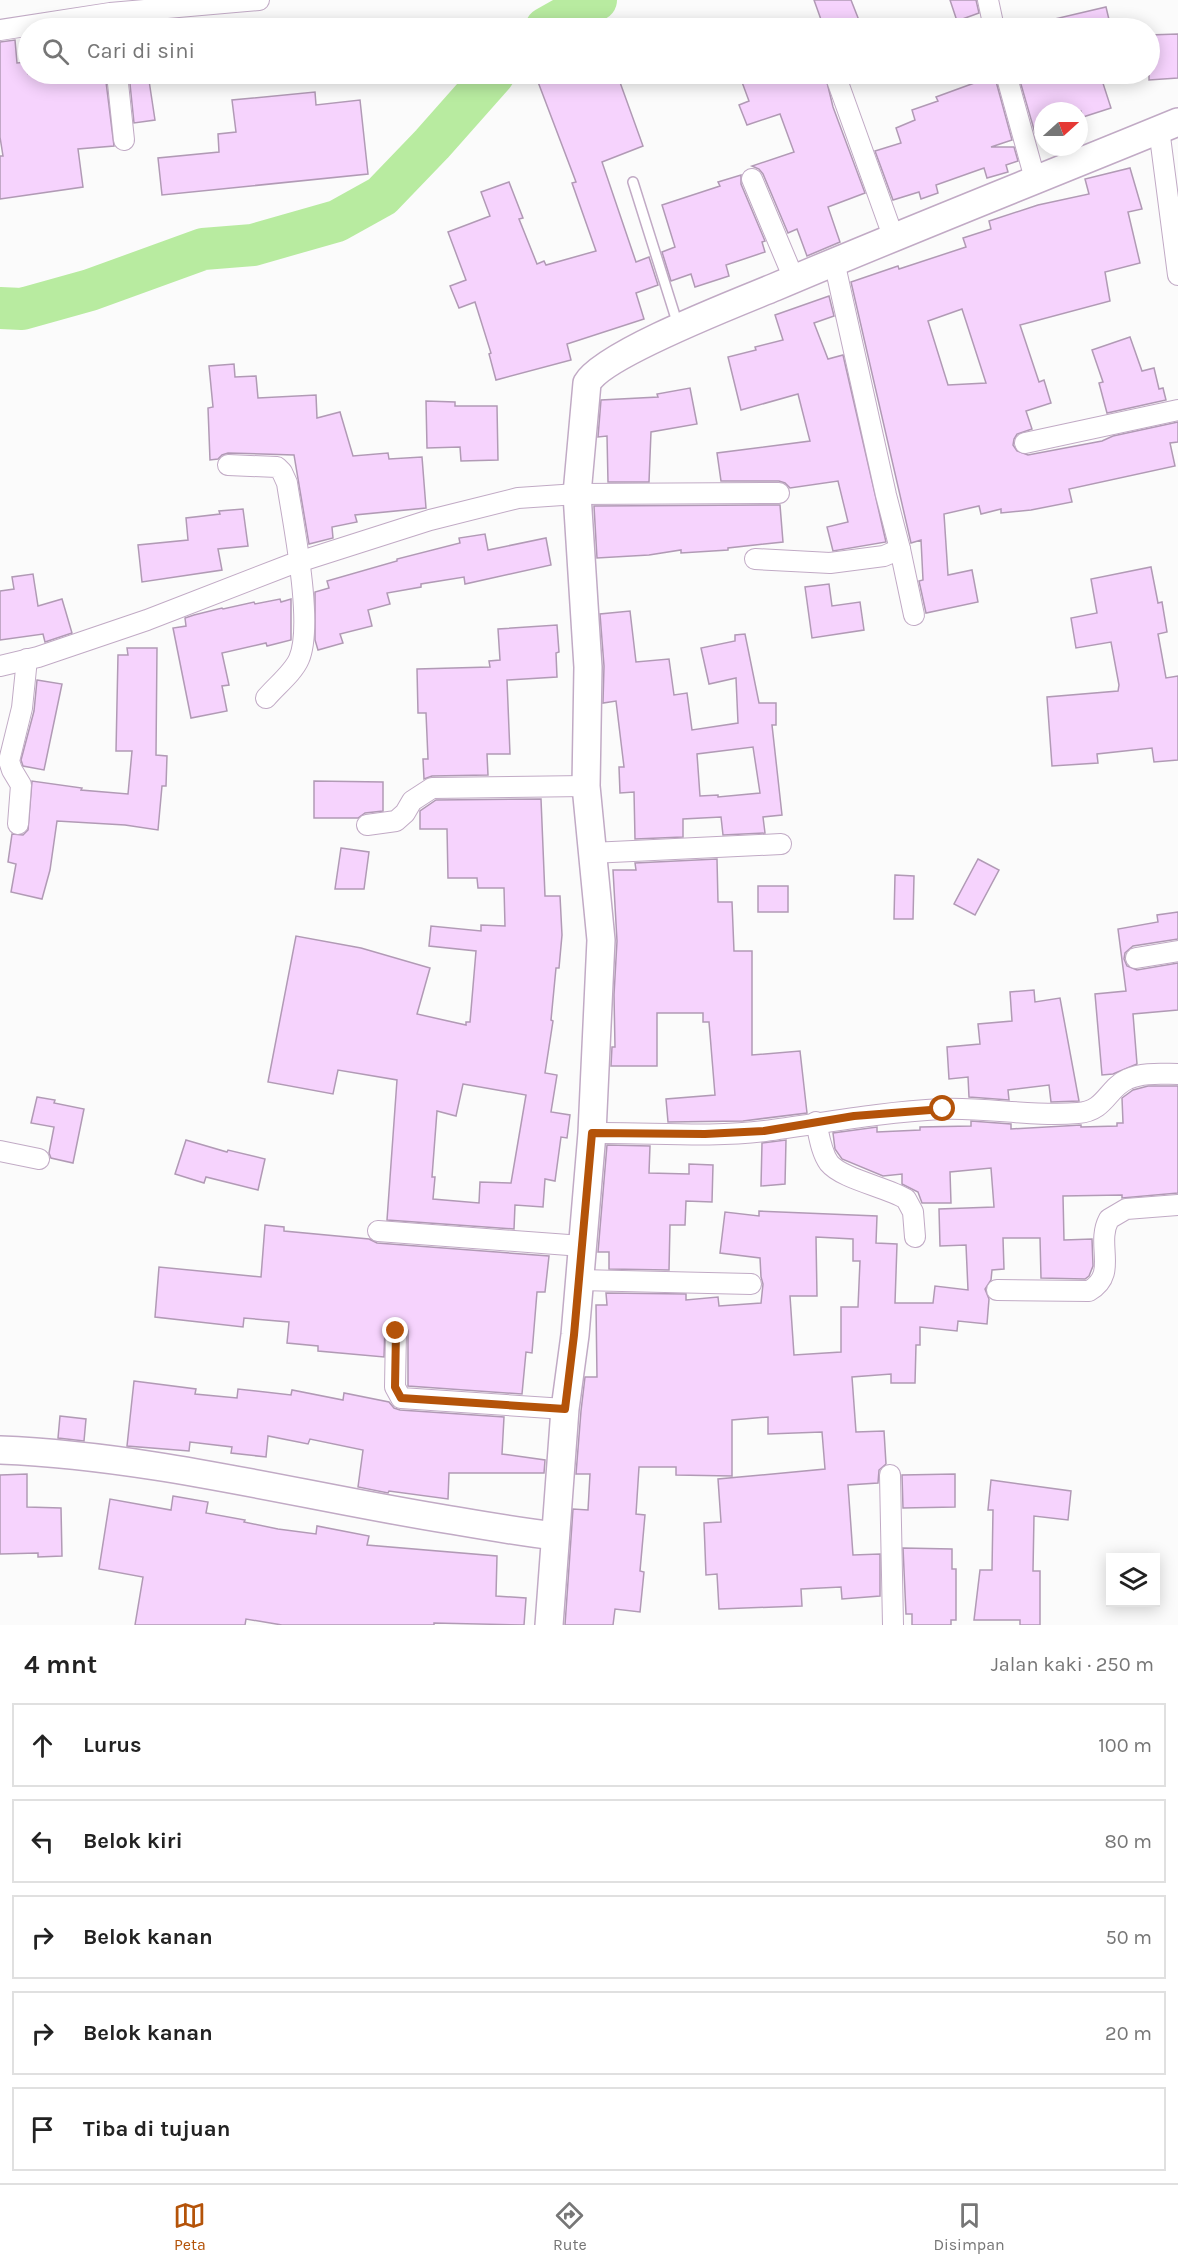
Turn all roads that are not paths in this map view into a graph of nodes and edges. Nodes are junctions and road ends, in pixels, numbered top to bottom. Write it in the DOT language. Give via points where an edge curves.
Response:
graph roads {
  1 [pos="259,0"];
  2 [pos="988,0"];
  3 [pos="110,14"];
  4 [pos="82,18"];
  5 [pos="992,18"];
  6 [pos="18,27"];
  7 [pos="0,30"];
  8 [pos="118,84"];
  9 [pos="838,84"];
  10 [pos="1009,84"];
  11 [pos="1168,125"];
  12 [pos="124,140"];
  13 [pos="1035,178"];
  14 [pos="752,179"];
  15 [pos="633,182"];
  16 [pos="893,236"];
  17 [pos="834,261"];
  18 [pos="1178,275"];
  19 [pos="794,279"];
  20 [pos="678,327"];
  21 [pos="1178,410"];
  22 [pos="1025,443"];
  23 [pos="228,465"];
  24 [pos="577,494"];
  25 [pos="779,494"];
  26 [pos="900,549"];
  27 [pos="755,559"];
  28 [pos="298,562"];
  29 [pos="914,615"];
  30 [pos="27,659"];
  31 [pos="0,666"];
  32 [pos="266,698"];
  33 [pos="586,786"];
  34 [pos="18,824"];
  35 [pos="367,825"];
  36 [pos="781,844"];
  37 [pos="591,853"];
  38 [pos="1178,951"];
  39 [pos="1136,958"];
  40 [pos="1178,1074"];
  41 [pos="816,1122"];
  42 [pos="592,1133"];
  43 [pos="0,1151"];
  44 [pos="39,1159"];
  45 [pos="1178,1205"];
  46 [pos="378,1231"];
  47 [pos="915,1237"];
  48 [pos="582,1246"];
  49 [pos="579,1280"];
  50 [pos="751,1284"];
  51 [pos="997,1290"];
  52 [pos="396,1331"];
  53 [pos="565,1409"];
  54 [pos="0,1450"];
  55 [pos="890,1475"];
  56 [pos="555,1536"];
  57 [pos="549,1625"];
  58 [pos="893,1625"];
  1 -- 3 [label="street"];
  2 -- 5 [label="street"];
  3 -- 4 [label="street"];
  6 -- 7 [label="street"];
  8 -- 12 [label="street"];
  9 -- 16 [label="street"];
  10 -- 13 [label="street"];
  11 -- 13 [label="main road"];
  11 -- 18 [label="street"];
  13 -- 16 [label="main road"];
  14 -- 19 [label="street"];
  15 -- 20 [label="lane"];
  16 -- 17 [label="main road"];
  17 -- 19 [label="main road"];
  17 -- 26 [label="street"];
  19 -- 20 [label="main road"];
  20 -- 24 [label="main road" via="605,366 587,383"];
  21 -- 22 [label="street"];
  23 -- 28 [label="street" via="277,466 282,472"];
  24 -- 25 [label="street"];
  24 -- 28 [label="street" via="518,498 452,514"];
  24 -- 33 [label="main road" via="588,667"];
  26 -- 27 [label="street" via="830,563"];
  26 -- 29 [label="street"];
  28 -- 30 [label="street" via="147,620"];
  28 -- 32 [label="street" via="303,647 298,662"];
  30 -- 31 [label="street"];
  30 -- 34 [label="street" via="22,708 9,761 21,785"];
  33 -- 35 [label="street" via="432,788 412,801 396,821"];
  33 -- 37 [label="main road"];
  36 -- 37 [label="street"];
  37 -- 42 [label="main road" via="601,940"];
  38 -- 39 [label="street"];
  40 -- 41 [label="street" via="1126,1079 1102,1105 1081,1113 943,1109"];
  41 -- 42 [label="street" via="764,1131 705,1134"];
  41 -- 47 [label="street" via="823,1151 839,1171 906,1199 913,1212"];
  42 -- 48 [label="main road"];
  43 -- 44 [label="street"];
  45 -- 51 [label="street" via="1126,1209 1109,1219 1104,1235 1104,1277 1100,1285 1089,1291"];
  46 -- 48 [label="street"];
  48 -- 49 [label="main road"];
  49 -- 50 [label="street"];
  49 -- 53 [label="main road"];
  52 -- 53 [label="street" via="395,1387 401,1398"];
  53 -- 56 [label="main road"];
  54 -- 56 [label="main road" via="108,1458 394,1511"];
  55 -- 58 [label="street"];
  56 -- 57 [label="main road"];
}
